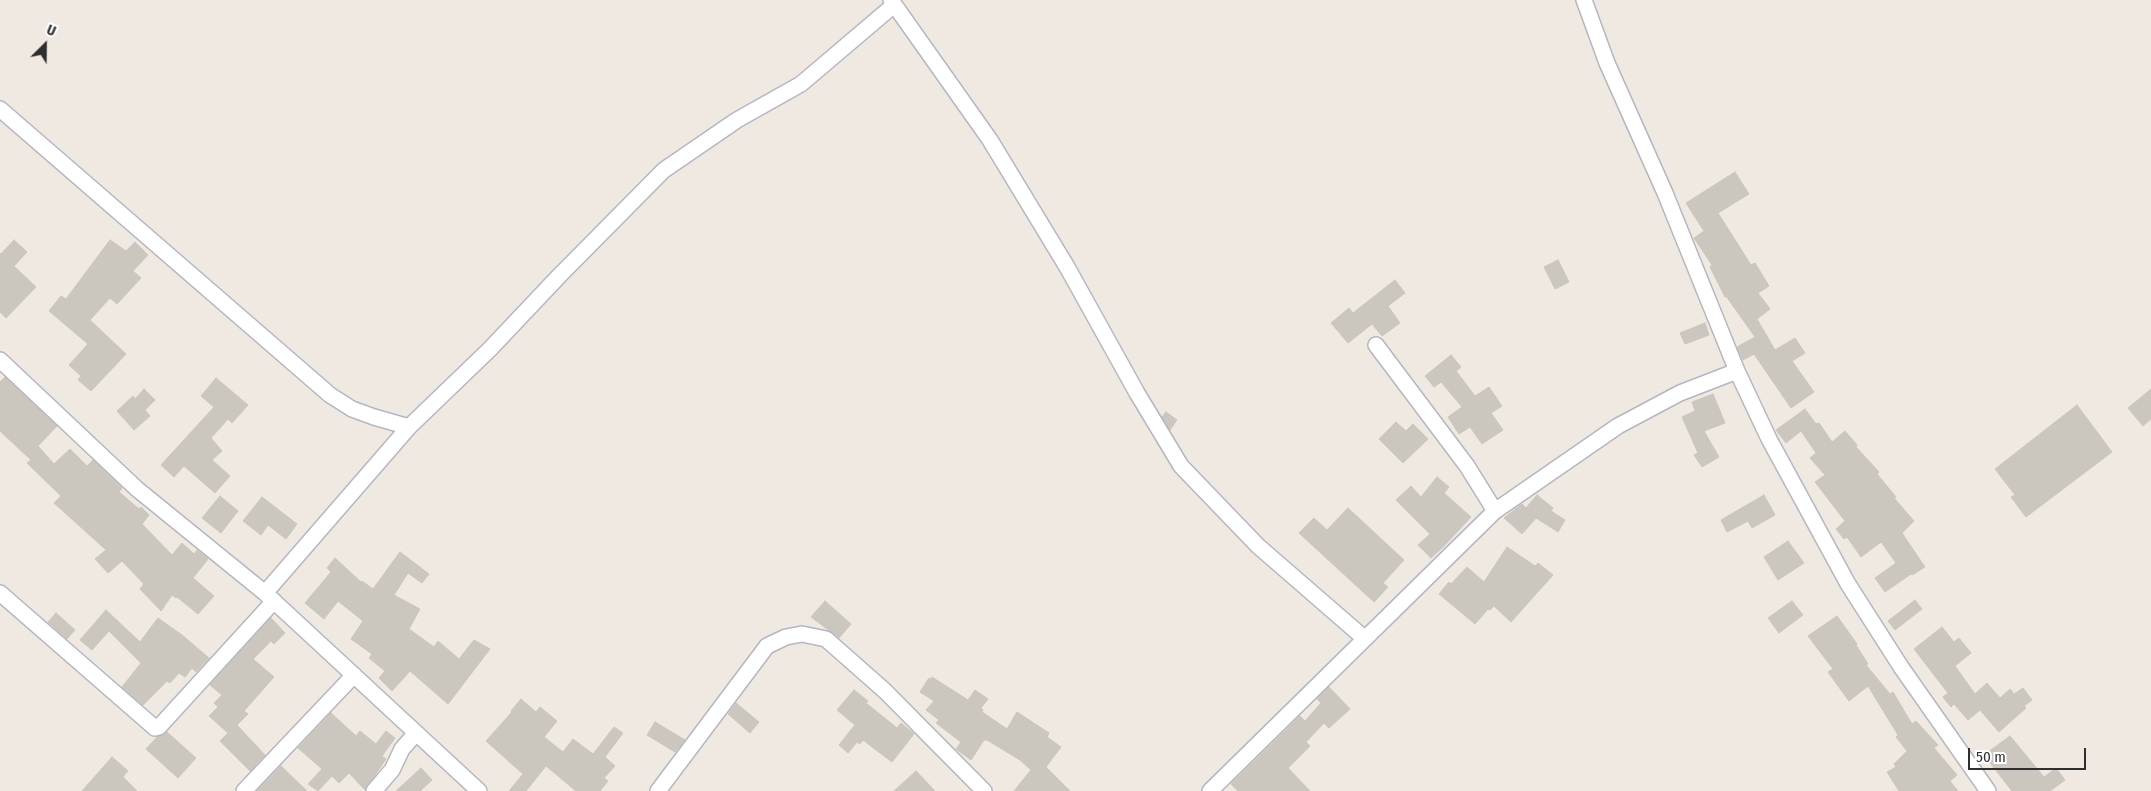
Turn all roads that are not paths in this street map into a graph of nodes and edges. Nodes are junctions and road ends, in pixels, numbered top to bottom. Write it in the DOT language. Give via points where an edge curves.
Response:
graph roads {
  1 [pos="1584,0"];
  2 [pos="892,2"];
  3 [pos="0,109"];
  4 [pos="1376,344"];
  5 [pos="0,360"];
  6 [pos="1737,371"];
  7 [pos="409,426"];
  8 [pos="1495,511"];
  9 [pos="0,593"];
  10 [pos="270,597"];
  11 [pos="1364,638"];
  12 [pos="354,675"];
  13 [pos="416,733"];
  14 [pos="244,791"];
  15 [pos="374,791"];
  16 [pos="479,791"];
  17 [pos="658,791"];
  18 [pos="984,791"];
  19 [pos="1210,791"];
  20 [pos="1988,791"];
  1 -- 6 [label="street" via="1607,63 1665,193"];
  2 -- 7 [label="street" via="801,84 737,120 664,170 490,349"];
  2 -- 11 [label="street" via="999,156 1181,466 1258,546"];
  3 -- 7 [label="street" via="330,395 352,409"];
  4 -- 8 [label="street" via="1467,466"];
  5 -- 10 [label="street" via="137,489"];
  6 -- 8 [label="street" via="1680,392 1618,426"];
  6 -- 20 [label="street" via="1769,439 1848,584 1901,667"];
  7 -- 10 [label="street"];
  8 -- 11 [label="street"];
  9 -- 10 [label="street" via="155,728 166,720"];
  10 -- 12 [label="street"];
  11 -- 19 [label="street"];
  12 -- 13 [label="street"];
  12 -- 14 [label="street"];
  13 -- 15 [label="street"];
  13 -- 16 [label="street"];
  17 -- 18 [label="street" via="767,646 802,634 826,639 885,691"];
}
